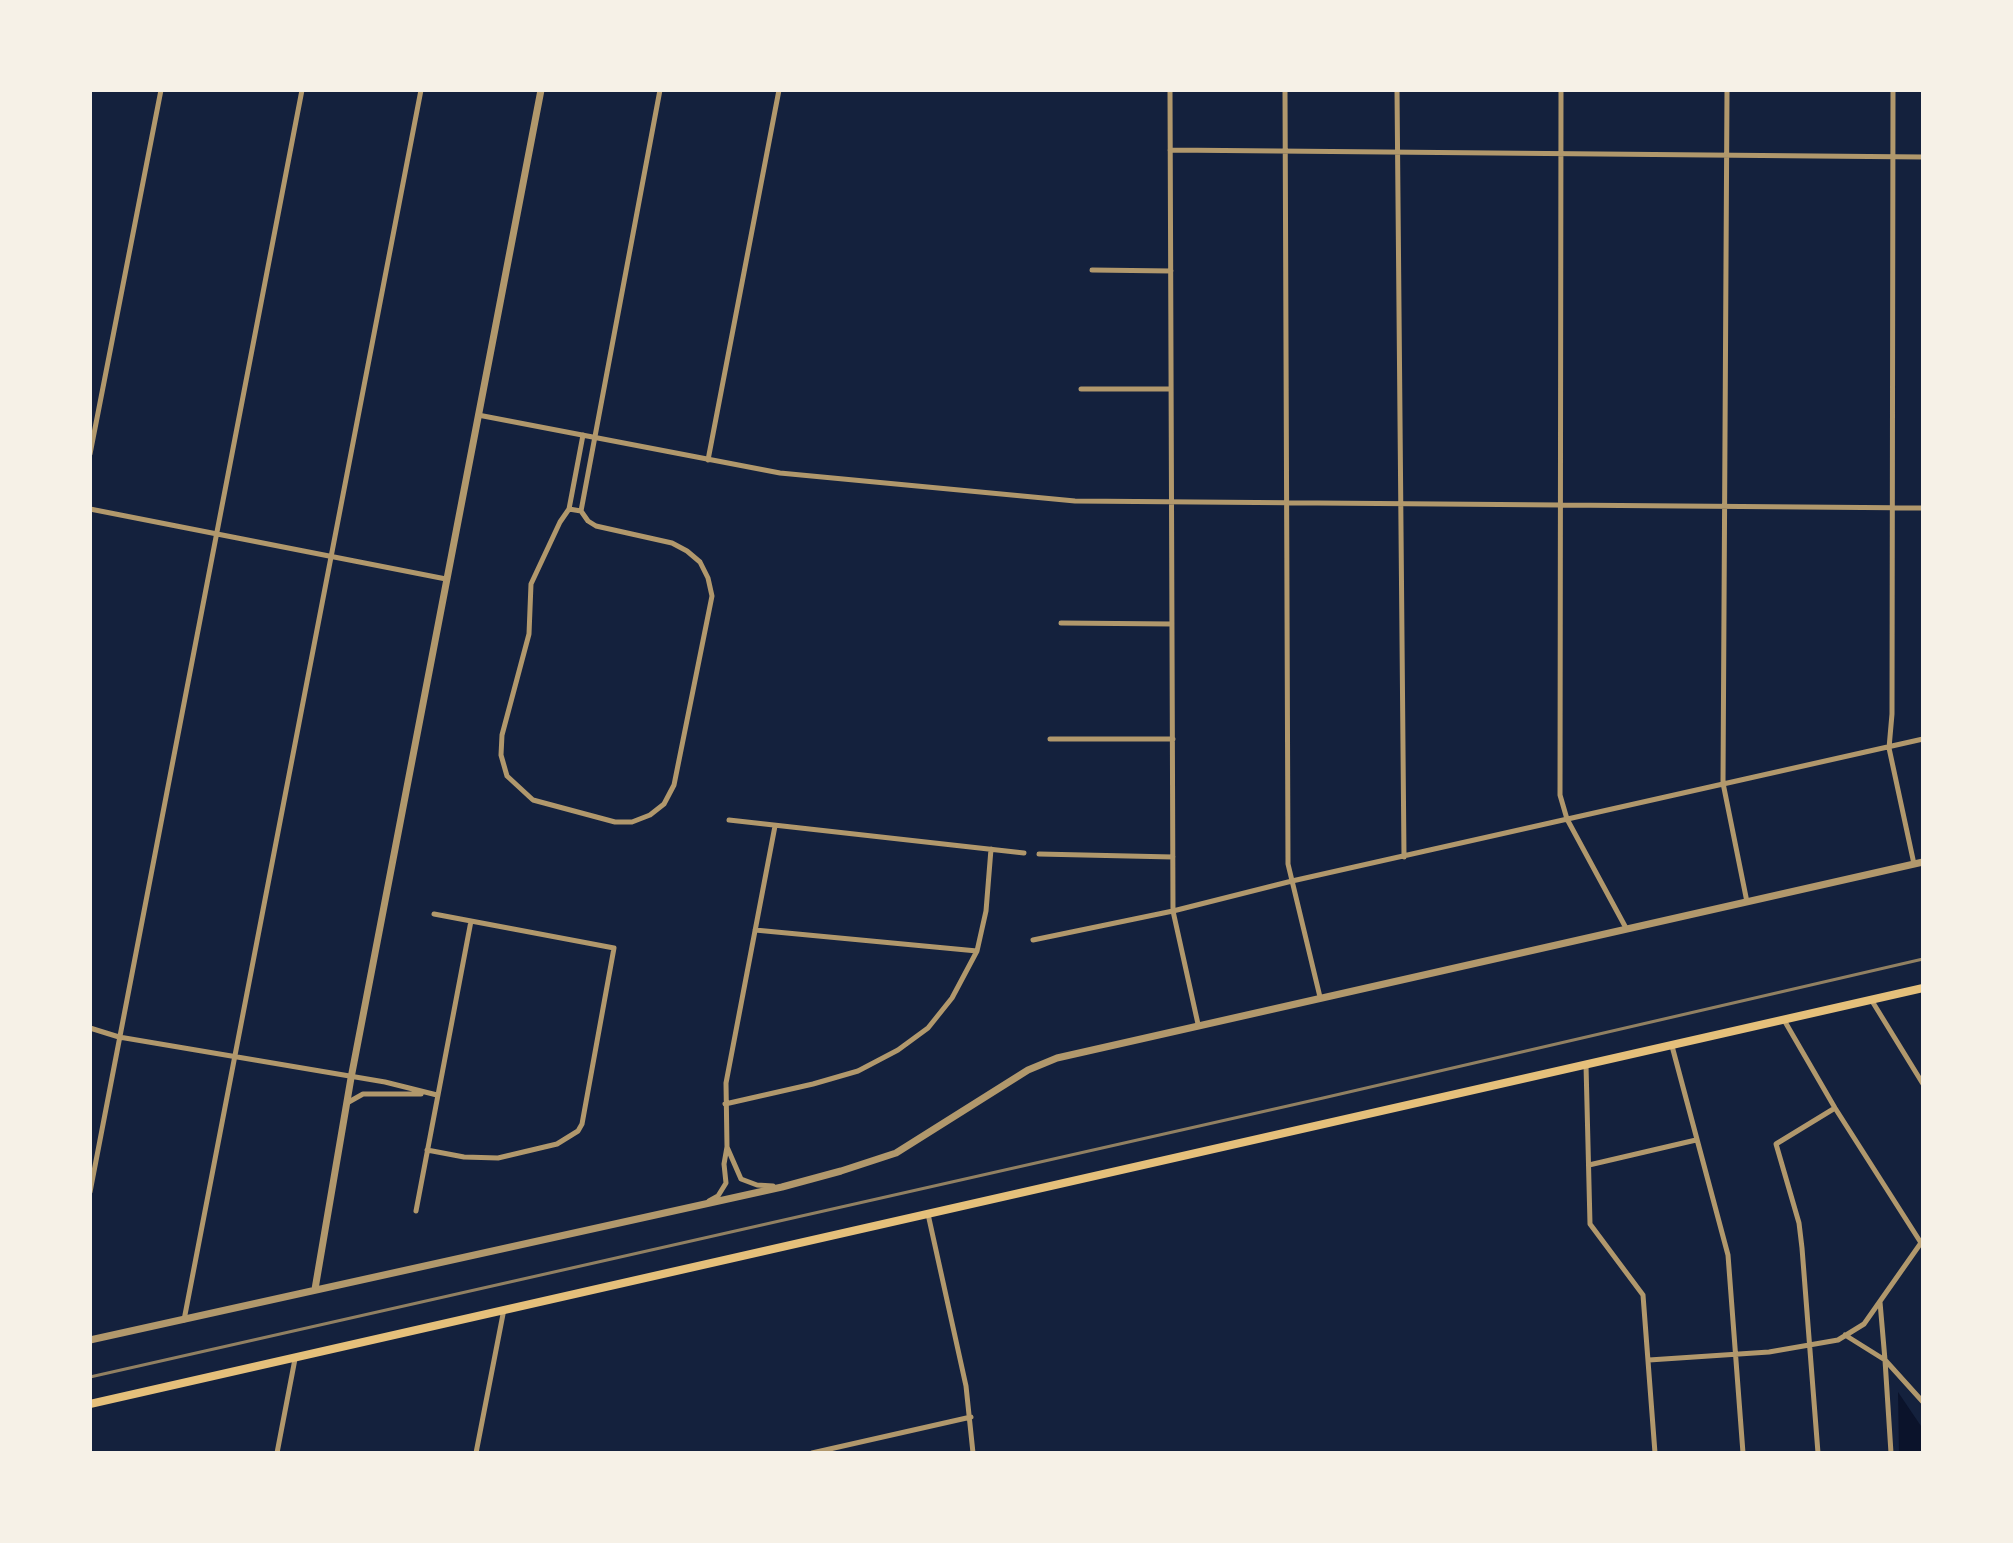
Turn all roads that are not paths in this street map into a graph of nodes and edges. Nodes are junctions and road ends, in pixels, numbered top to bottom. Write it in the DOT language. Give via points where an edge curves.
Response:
graph roads {
  1 [pos="161,90"];
  2 [pos="302,90"];
  3 [pos="421,90"];
  4 [pos="541,90"];
  5 [pos="660,90"];
  6 [pos="779,90"];
  7 [pos="1170,90"];
  8 [pos="1285,90"];
  9 [pos="1397,90"];
  10 [pos="1561,90"];
  11 [pos="1727,90"];
  12 [pos="1893,90"];
  13 [pos="1170,150"];
  14 [pos="1286,152"];
  15 [pos="1397,152"];
  16 [pos="1562,154"];
  17 [pos="1726,154"];
  18 [pos="1892,157"];
  19 [pos="1923,157"];
  20 [pos="1092,270"];
  21 [pos="1171,271"];
  22 [pos="1081,389"];
  23 [pos="1171,389"];
  24 [pos="477,415"];
  25 [pos="583,435"];
  26 [pos="593,437"];
  27 [pos="90,454"];
  28 [pos="708,460"];
  29 [pos="1173,502"];
  30 [pos="1287,504"];
  31 [pos="1401,504"];
  32 [pos="1559,507"];
  33 [pos="1726,507"];
  34 [pos="1891,508"];
  35 [pos="1923,508"];
  36 [pos="90,509"];
  37 [pos="569,509"];
  38 [pos="581,511"];
  39 [pos="217,535"];
  40 [pos="331,555"];
  41 [pos="446,579"];
  42 [pos="1061,623"];
  43 [pos="1172,624"];
  44 [pos="1050,739"];
  45 [pos="1173,739"];
  46 [pos="1923,739"];
  47 [pos="1889,748"];
  48 [pos="1723,783"];
  49 [pos="1567,819"];
  50 [pos="729,820"];
  51 [pos="775,826"];
  52 [pos="991,849"];
  53 [pos="1024,853"];
  54 [pos="1039,854"];
  55 [pos="1173,857"];
  56 [pos="1404,857"];
  57 [pos="1919,863"];
  58 [pos="1292,881"];
  59 [pos="1747,902"];
  60 [pos="1173,911"];
  61 [pos="434,914"];
  62 [pos="471,921"];
  63 [pos="1626,928"];
  64 [pos="755,930"];
  65 [pos="1033,940"];
  66 [pos="977,951"];
  67 [pos="1923,988"];
  68 [pos="1320,997"];
  69 [pos="1871,1000"];
  70 [pos="1784,1019"];
  71 [pos="1198,1024"];
  72 [pos="90,1028"];
  73 [pos="119,1037"];
  74 [pos="1672,1045"];
  75 [pos="233,1056"];
  76 [pos="1586,1064"];
  77 [pos="351,1078"];
  78 [pos="1923,1084"];
  79 [pos="430,1094"];
  80 [pos="437,1095"];
  81 [pos="347,1103"];
  82 [pos="725,1104"];
  83 [pos="1835,1108"];
  84 [pos="1696,1140"];
  85 [pos="727,1147"];
  86 [pos="427,1150"];
  87 [pos="1589,1165"];
  88 [pos="782,1187"];
  89 [pos="90,1192"];
  90 [pos="703,1204"];
  91 [pos="416,1211"];
  92 [pos="928,1213"];
  93 [pos="1922,1243"];
  94 [pos="315,1289"];
  95 [pos="1880,1301"];
  96 [pos="504,1308"];
  97 [pos="184,1320"];
  98 [pos="1845,1335"];
  99 [pos="90,1340"];
  100 [pos="1810,1346"];
  101 [pos="1736,1355"];
  102 [pos="295,1358"];
  103 [pos="1649,1360"];
  104 [pos="1885,1360"];
  105 [pos="1923,1402"];
  106 [pos="90,1404"];
  107 [pos="971,1417"];
  108 [pos="277,1453"];
  109 [pos="476,1453"];
  110 [pos="812,1453"];
  111 [pos="973,1453"];
  112 [pos="1655,1453"];
  113 [pos="1743,1453"];
  114 [pos="1818,1453"];
  115 [pos="1891,1453"];
  1 -- 27 [label="street"];
  2 -- 39 [label="street"];
  3 -- 40 [label="street"];
  4 -- 24 [label="street"];
  5 -- 26 [label="street"];
  6 -- 28 [label="street"];
  7 -- 13 [label="street"];
  8 -- 14 [label="street"];
  9 -- 15 [label="street"];
  10 -- 16 [label="street"];
  11 -- 17 [label="street"];
  12 -- 18 [label="street"];
  13 -- 14 [label="street"];
  13 -- 21 [label="street"];
  14 -- 15 [label="street"];
  14 -- 30 [label="street"];
  15 -- 16 [label="street"];
  15 -- 31 [label="street"];
  16 -- 17 [label="street"];
  16 -- 32 [label="street"];
  17 -- 18 [label="street"];
  17 -- 33 [label="street"];
  18 -- 19 [label="street"];
  18 -- 34 [label="street"];
  20 -- 21 [label="street"];
  21 -- 23 [label="street"];
  22 -- 23 [label="street"];
  23 -- 29 [label="street"];
  24 -- 25 [label="street"];
  24 -- 41 [label="street"];
  25 -- 26 [label="street"];
  25 -- 37 [label="street"];
  26 -- 28 [label="street"];
  26 -- 38 [label="street"];
  28 -- 29 [label="street" via="780,473 1075,501"];
  29 -- 30 [label="street"];
  29 -- 43 [label="street"];
  30 -- 31 [label="street"];
  30 -- 58 [label="street"];
  31 -- 32 [label="street"];
  31 -- 56 [label="street"];
  32 -- 33 [label="street"];
  32 -- 49 [label="street" via="1559,761"];
  33 -- 34 [label="street"];
  33 -- 48 [label="street"];
  34 -- 35 [label="street"];
  34 -- 47 [label="street"];
  36 -- 39 [label="street"];
  37 -- 38 [label="street"];
  37 -- 38 [label="street" via="531,584 529,634 501,755 507,776 533,800 632,822 664,804 674,785 712,596 700,562 687,551 596,526"];
  39 -- 40 [label="street"];
  39 -- 73 [label="street"];
  40 -- 41 [label="street"];
  40 -- 75 [label="street"];
  41 -- 77 [label="street"];
  42 -- 43 [label="street"];
  43 -- 45 [label="street"];
  44 -- 45 [label="street"];
  45 -- 55 [label="street"];
  46 -- 47 [label="street"];
  47 -- 48 [label="street"];
  47 -- 57 [label="street"];
  48 -- 49 [label="street"];
  48 -- 59 [label="street"];
  49 -- 56 [label="street"];
  49 -- 63 [label="street"];
  50 -- 51 [label="street"];
  51 -- 52 [label="street"];
  51 -- 64 [label="street"];
  52 -- 53 [label="street"];
  52 -- 66 [label="street"];
  54 -- 55 [label="street"];
  55 -- 60 [label="street"];
  56 -- 58 [label="street"];
  57 -- 59 [label="street"];
  58 -- 60 [label="street"];
  58 -- 68 [label="street"];
  59 -- 63 [label="street"];
  60 -- 65 [label="street"];
  60 -- 71 [label="street"];
  61 -- 62 [label="street"];
  62 -- 80 [label="street"];
  62 -- 86 [label="street" via="614,948 582,1124 566,1141 498,1158"];
  63 -- 68 [label="street"];
  64 -- 66 [label="street"];
  64 -- 82 [label="street"];
  66 -- 82 [label="street" via="952,998 928,1028 898,1050 858,1071"];
  67 -- 69 [label="main road"];
  68 -- 71 [label="street"];
  69 -- 70 [label="main road"];
  69 -- 78 [label="street"];
  70 -- 74 [label="main road"];
  70 -- 83 [label="street"];
  71 -- 88 [label="street" via="1057,1058 1028,1070 896,1153"];
  72 -- 73 [label="street"];
  73 -- 75 [label="street"];
  73 -- 89 [label="street"];
  74 -- 76 [label="main road"];
  74 -- 84 [label="street"];
  75 -- 77 [label="street"];
  75 -- 97 [label="street"];
  76 -- 87 [label="street"];
  76 -- 92 [label="main road"];
  77 -- 79 [label="street"];
  77 -- 81 [label="street"];
  79 -- 80 [label="street"];
  79 -- 81 [label="street" via="363,1094"];
  80 -- 86 [label="street"];
  81 -- 94 [label="street"];
  82 -- 85 [label="street"];
  83 -- 93 [label="street"];
  83 -- 100 [label="street" via="1776,1144 1799,1223"];
  84 -- 87 [label="street"];
  84 -- 101 [label="street" via="1728,1255"];
  85 -- 88 [label="street" via="745,1182"];
  85 -- 90 [label="street" via="726,1183 718,1196"];
  86 -- 91 [label="street"];
  87 -- 103 [label="street" via="1590,1224 1643,1295"];
  88 -- 90 [label="street"];
  90 -- 94 [label="street"];
  92 -- 96 [label="main road"];
  92 -- 107 [label="street"];
  93 -- 95 [label="street"];
  94 -- 97 [label="street"];
  95 -- 98 [label="street" via="1864,1324"];
  95 -- 104 [label="street"];
  96 -- 102 [label="main road"];
  96 -- 109 [label="street"];
  97 -- 99 [label="street"];
  98 -- 100 [label="street"];
  98 -- 104 [label="street"];
  100 -- 101 [label="street"];
  100 -- 114 [label="street"];
  101 -- 103 [label="street"];
  101 -- 113 [label="street"];
  102 -- 106 [label="main road"];
  102 -- 108 [label="street"];
  103 -- 112 [label="street"];
  104 -- 105 [label="street"];
  104 -- 115 [label="street"];
  107 -- 110 [label="street"];
  107 -- 111 [label="street"];
}
